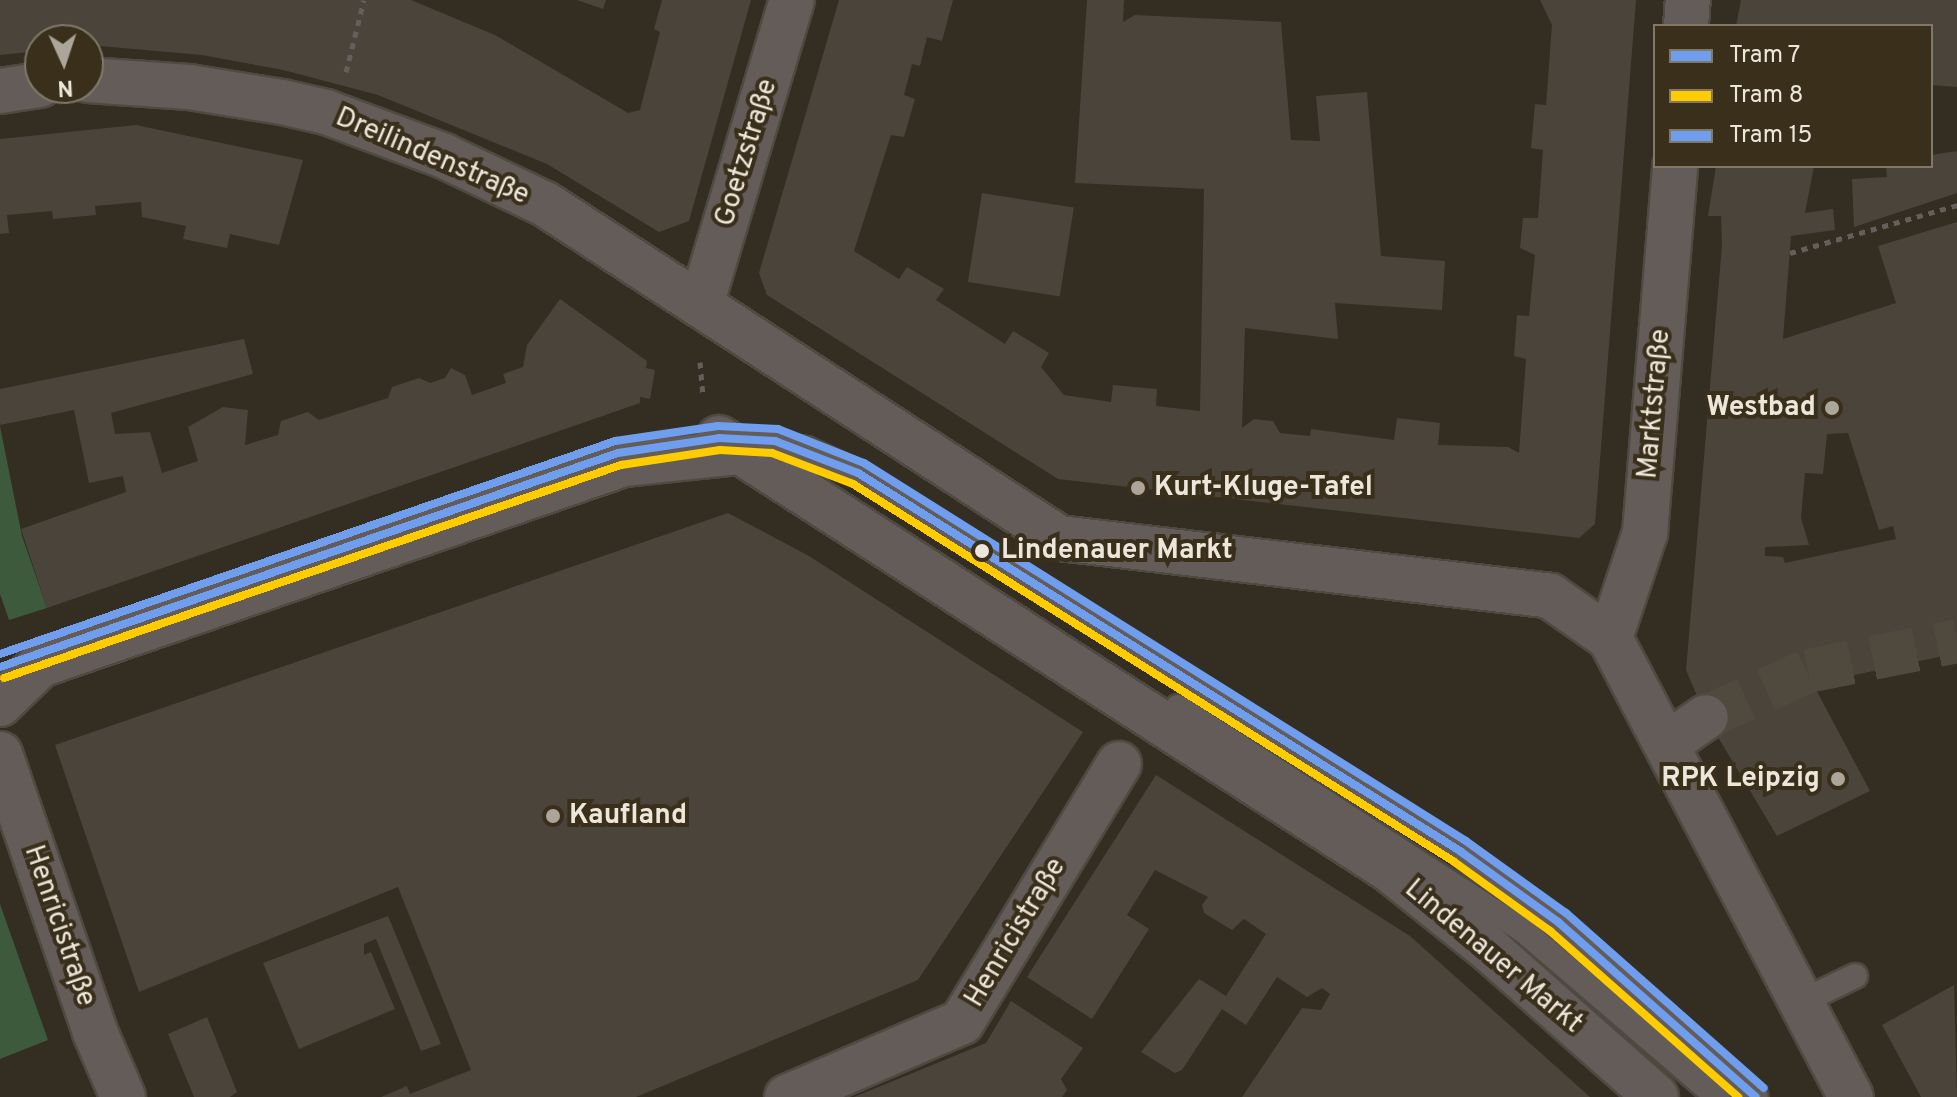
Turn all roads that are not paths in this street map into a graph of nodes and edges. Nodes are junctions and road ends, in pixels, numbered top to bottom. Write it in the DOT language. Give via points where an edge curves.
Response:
graph roads {
  1 [pos="792,0"];
  2 [pos="1688,0"];
  3 [pos="1686,24"];
  4 [pos="104,81"];
  5 [pos="24,87"];
  6 [pos="0,91"];
  7 [pos="1675,168"];
  8 [pos="701,305"];
  9 [pos="742,453"];
  10 [pos="1610,638"];
  11 [pos="13,665"];
  12 [pos="0,687"];
  13 [pos="0,704"];
  14 [pos="1706,717"];
  15 [pos="1667,744"];
  16 [pos="0,754"];
  17 [pos="1119,764"];
  18 [pos="1855,976"];
  19 [pos="1801,1002"];
  20 [pos="794,1096"];
  21 [pos="123,1097"];
  22 [pos="1656,1097"];
  23 [pos="1718,1097"];
  24 [pos="1756,1097"];
  25 [pos="1851,1097"];
  1 -- 8 [label="street, Goetzstraße"];
  2 -- 3 [label="street"];
  4 -- 8 [label="street, Dreilindenstraße" via="213,90 335,116 444,156 545,204"];
  5 -- 6 [label="street"];
  7 -- 10 [label="street, Marktstraße" via="1645,533"];
  8 -- 10 [label="street" via="1059,538 1550,596"];
  9 -- 11 [label="street" via="676,454 624,464"];
  9 -- 22 [label="street, Lindenauer Markt" via="1390,870 1489,949"];
  9 -- 23 [label="lane" via="853,502 1443,875 1570,967"];
  9 -- 24 [label="lane" via="806,449 858,473 1460,851 1558,922"];
  10 -- 15 [label="street"];
  11 -- 12 [label="lane"];
  11 -- 13 [label="street"];
  14 -- 15 [label="street"];
  15 -- 19 [label="street"];
  16 -- 21 [label="street, Henricistraße" via="95,1032"];
  17 -- 20 [label="street, Henricistraße" via="962,1022"];
  18 -- 19 [label="lane"];
  19 -- 25 [label="street"];
}
